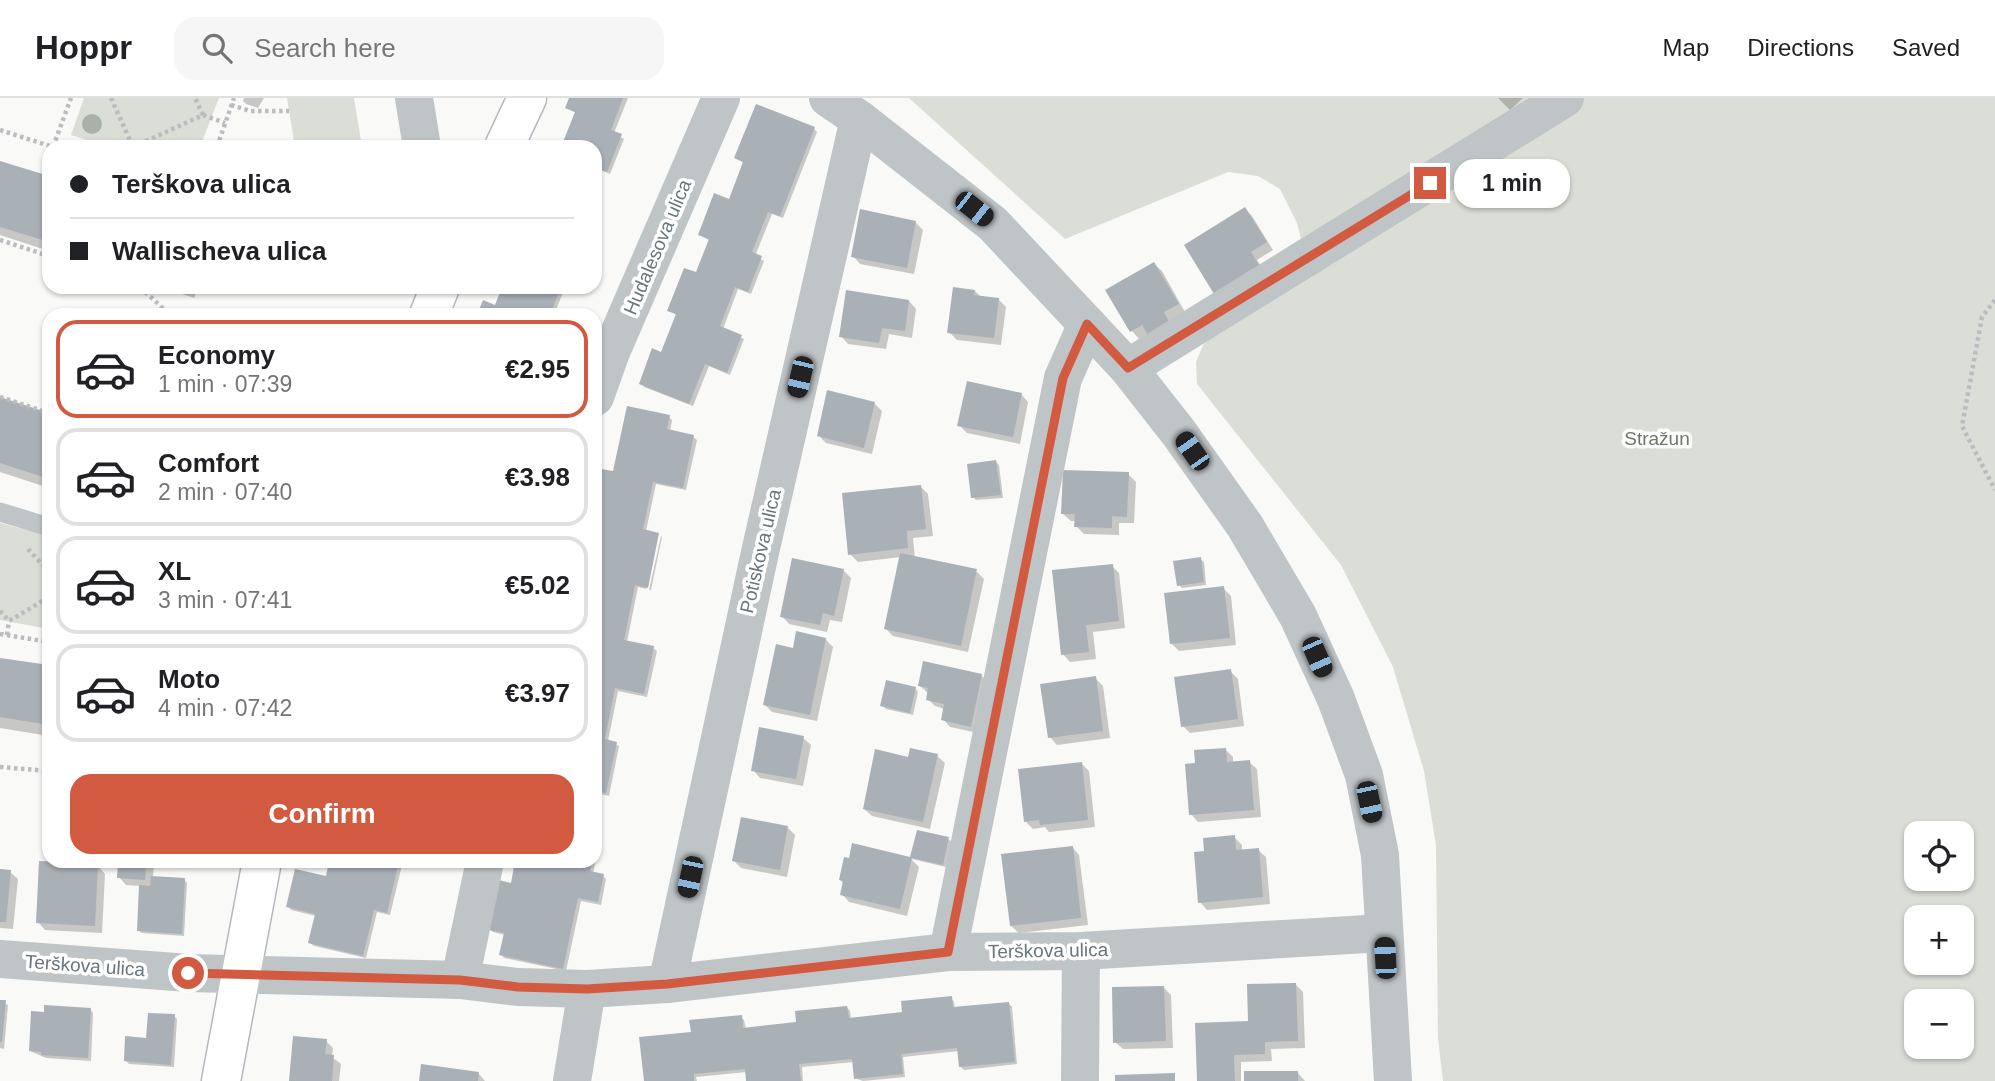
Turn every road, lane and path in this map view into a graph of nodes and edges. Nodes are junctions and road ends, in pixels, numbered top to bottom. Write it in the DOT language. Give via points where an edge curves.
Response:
graph roads {
  1 [pos="71,98"];
  2 [pos="111,98"];
  3 [pos="195,98"];
  4 [pos="234,98"];
  5 [pos="414,98"];
  6 [pos="527,98"];
  7 [pos="721,98"];
  8 [pos="828,98"];
  9 [pos="1565,98"];
  10 [pos="231,105"];
  11 [pos="289,111"];
  12 [pos="203,115"];
  13 [pos="859,119"];
  14 [pos="225,123"];
  15 [pos="0,130"];
  16 [pos="56,140"];
  17 [pos="130,140"];
  18 [pos="148,140"];
  19 [pos="219,140"];
  20 [pos="421,140"];
  21 [pos="507,140"];
  22 [pos="42,143"];
  23 [pos="0,240"];
  24 [pos="42,255"];
  25 [pos="148,294"];
  26 [pos="1995,300"];
  27 [pos="162,308"];
  28 [pos="1087,324"];
  29 [pos="1128,368"];
  30 [pos="602,377"];
  31 [pos="0,397"];
  32 [pos="42,411"];
  33 [pos="1995,490"];
  34 [pos="0,512"];
  35 [pos="42,525"];
  36 [pos="42,601"];
  37 [pos="0,611"];
  38 [pos="9,621"];
  39 [pos="0,634"];
  40 [pos="7,635"];
  41 [pos="42,641"];
  42 [pos="0,768"];
  43 [pos="42,771"];
  44 [pos="261,868"];
  45 [pos="484,868"];
  46 [pos="1384,933"];
  47 [pos="1081,951"];
  48 [pos="948,952"];
  49 [pos="0,959"];
  50 [pos="240,975"];
  51 [pos="460,980"];
  52 [pos="667,984"];
  53 [pos="587,989"];
  54 [pos="221,1081"];
  55 [pos="572,1081"];
  56 [pos="1080,1081"];
  57 [pos="1393,1081"];
  1 -- 16 [label="path"];
  2 -- 17 [label="path"];
  3 -- 12 [label="path"];
  4 -- 10 [label="path"];
  5 -- 20 [label="street"];
  6 -- 21 [label="street"];
  7 -- 30 [label="street, Hudalesova ulica"];
  8 -- 13 [label="street"];
  9 -- 29 [label="street"];
  10 -- 11 [label="path" via="250,111"];
  10 -- 14 [label="path"];
  12 -- 14 [label="path"];
  12 -- 18 [label="path"];
  13 -- 28 [label="street" via="993,225"];
  13 -- 52 [label="street, Potiskova ulica"];
  14 -- 19 [label="path"];
  15 -- 22 [label="path"];
  23 -- 24 [label="path"];
  25 -- 27 [label="path"];
  26 -- 33 [label="path" via="1982,317 1962,426"];
  28 -- 29 [label="street"];
  28 -- 48 [label="street" via="1063,378"];
  29 -- 46 [label="street" via="1245,526 1304,628 1364,775 1380,855"];
  31 -- 32 [label="path"];
  34 -- 35 [label="lane"];
  36 -- 38 [label="path"];
  37 -- 38 [label="path"];
  38 -- 40 [label="path"];
  39 -- 40 [label="path"];
  40 -- 41 [label="path"];
  42 -- 43 [label="path"];
  44 -- 50 [label="street"];
  45 -- 51 [label="street"];
  46 -- 47 [label="street, Terškova ulica"];
  46 -- 57 [label="street"];
  47 -- 48 [label="street, Terškova ulica"];
  47 -- 56 [label="street"];
  48 -- 52 [label="street, Terškova ulica"];
  49 -- 50 [label="street, Terškova ulica"];
  50 -- 51 [label="street, Terškova ulica"];
  50 -- 54 [label="street"];
  51 -- 53 [label="street, Terškova ulica"];
  52 -- 53 [label="street, Terškova ulica"];
  53 -- 55 [label="street"];
}
